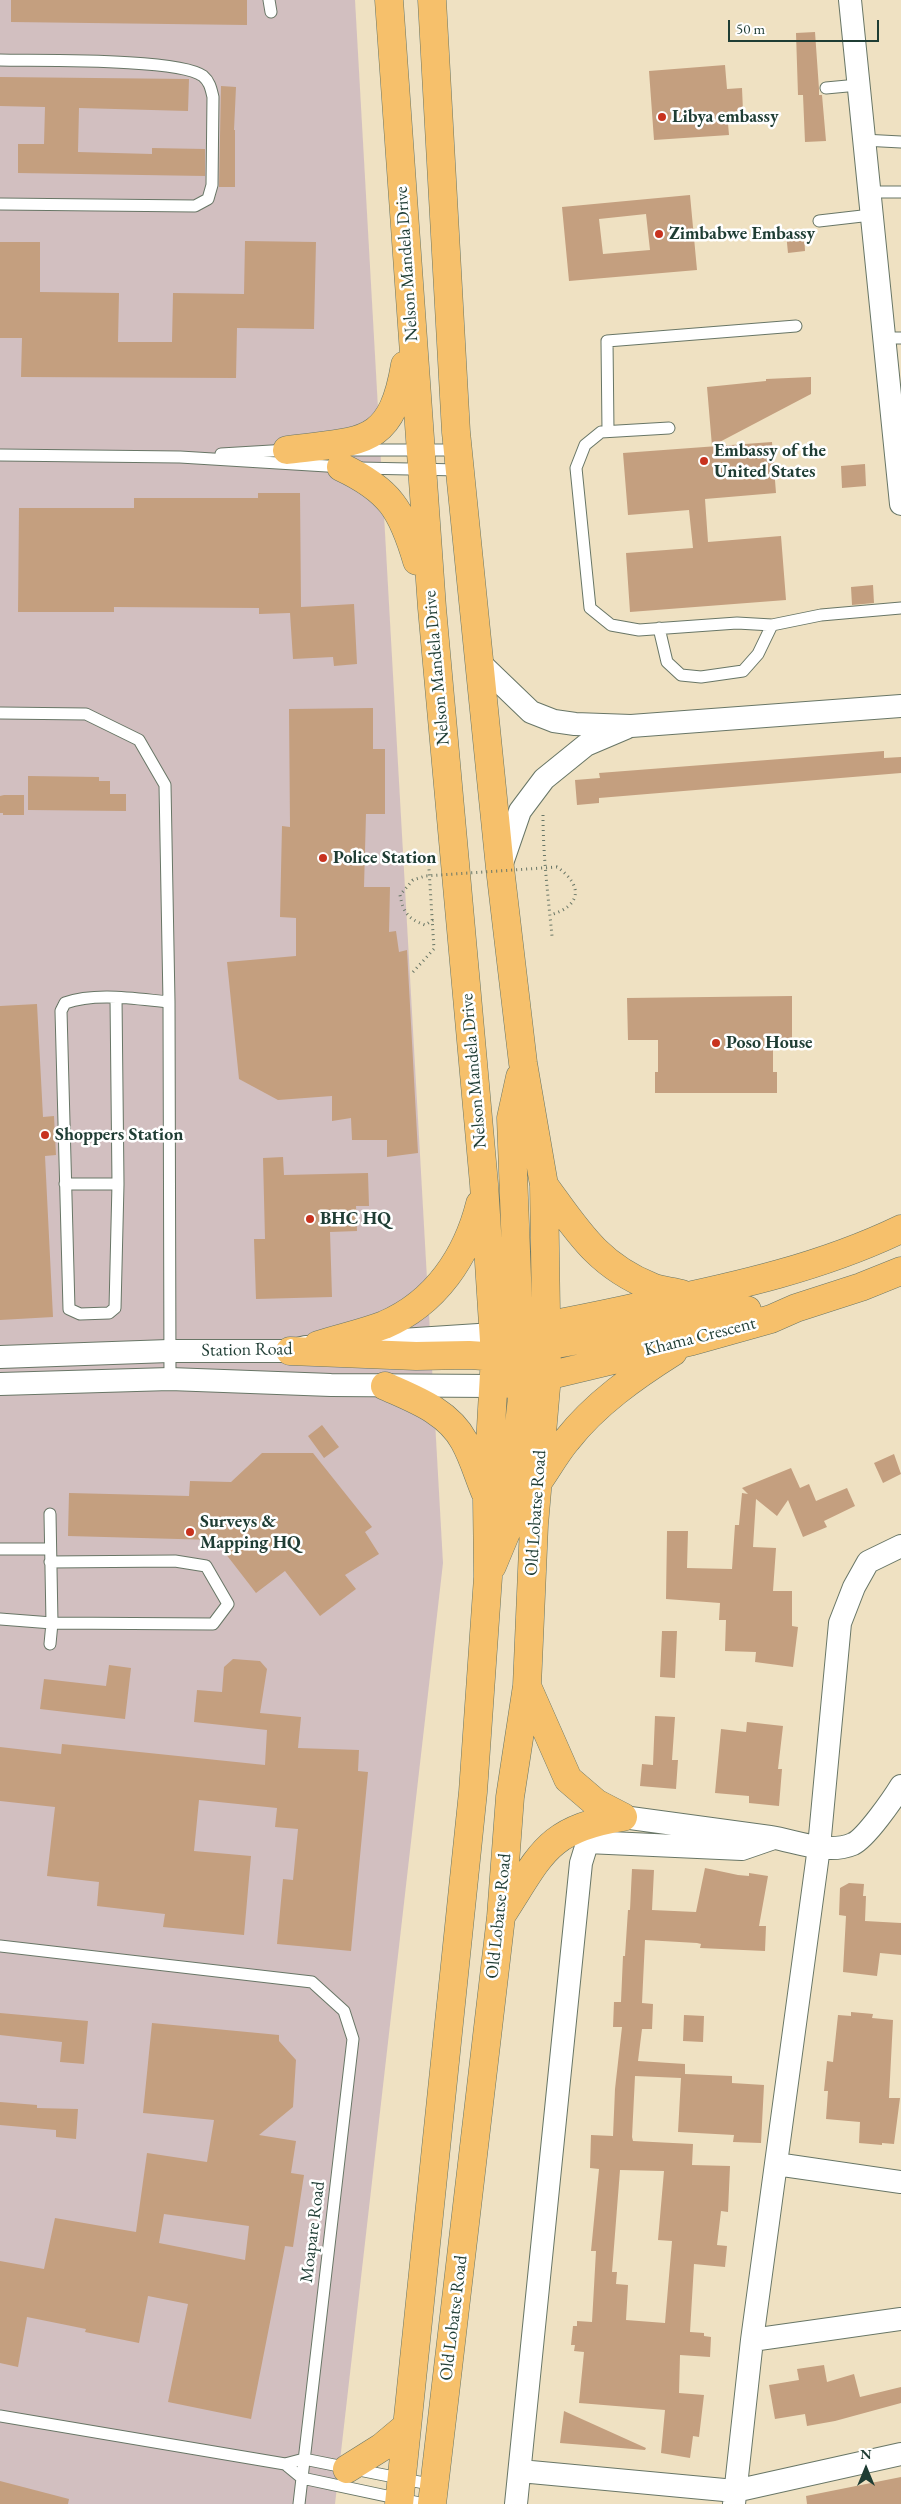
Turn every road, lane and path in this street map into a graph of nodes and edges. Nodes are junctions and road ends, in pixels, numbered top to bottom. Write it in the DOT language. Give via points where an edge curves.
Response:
graph roads {
  1 [pos="269,0"];
  2 [pos="388,0"];
  3 [pos="432,0"];
  4 [pos="850,0"];
  5 [pos="271,12"];
  6 [pos="0,60"];
  7 [pos="858,85"];
  8 [pos="826,88"];
  9 [pos="863,140"];
  10 [pos="901,142"];
  11 [pos="868,192"];
  12 [pos="901,192"];
  13 [pos="0,204"];
  14 [pos="871,215"];
  15 [pos="819,221"];
  16 [pos="411,313"];
  17 [pos="796,326"];
  18 [pos="892,338"];
  19 [pos="669,428"];
  20 [pos="608,431"];
  21 [pos="287,450"];
  22 [pos="0,455"];
  23 [pos="180,457"];
  24 [pos="459,460"];
  25 [pos="421,461"];
  26 [pos="341,467"];
  27 [pos="901,504"];
  28 [pos="432,608"];
  29 [pos="901,608"];
  30 [pos="772,625"];
  31 [pos="659,628"];
  32 [pos="480,663"];
  33 [pos="901,706"];
  34 [pos="0,713"];
  35 [pos="631,726"];
  36 [pos="544,779"];
  37 [pos="428,853"];
  38 [pos="500,868"];
  39 [pos="550,915"];
  40 [pos="434,920"];
  41 [pos="552,936"];
  42 [pos="413,972"];
  43 [pos="116,998"];
  44 [pos="169,1002"];
  45 [pos="523,1063"];
  46 [pos="65,1184"];
  47 [pos="118,1184"];
  48 [pos="484,1184"];
  49 [pos="544,1185"];
  50 [pos="901,1229"];
  51 [pos="901,1271"];
  52 [pos="691,1295"];
  53 [pos="796,1308"];
  54 [pos="690,1342"];
  55 [pos="317,1345"];
  56 [pos="169,1351"];
  57 [pos="290,1351"];
  58 [pos="523,1351"];
  59 [pos="0,1357"];
  60 [pos="170,1378"];
  61 [pos="3,1384"];
  62 [pos="385,1386"];
  63 [pos="494,1386"];
  64 [pos="537,1484"];
  65 [pos="488,1498"];
  66 [pos="50,1514"];
  67 [pos="901,1546"];
  68 [pos="0,1549"];
  69 [pos="50,1550"];
  70 [pos="50,1562"];
  71 [pos="488,1576"];
  72 [pos="0,1619"];
  73 [pos="52,1623"];
  74 [pos="50,1644"];
  75 [pos="526,1686"];
  76 [pos="901,1786"];
  77 [pos="623,1817"];
  78 [pos="590,1831"];
  79 [pos="775,1838"];
  80 [pos="819,1847"];
  81 [pos="501,1917"];
  82 [pos="0,1946"];
  83 [pos="776,2164"];
  84 [pos="901,2182"];
  85 [pos="901,2319"];
  86 [pos="752,2340"];
  87 [pos="0,2416"];
  88 [pos="407,2426"];
  89 [pos="901,2454"];
  90 [pos="304,2459"];
  91 [pos="285,2464"];
  92 [pos="346,2469"];
  93 [pos="520,2471"];
  94 [pos="302,2478"];
  95 [pos="415,2496"];
  96 [pos="734,2498"];
  97 [pos="299,2504"];
  98 [pos="516,2504"];
  1 -- 5 [label="lane"];
  2 -- 16 [label="main road, Nelson Mandela Drive"];
  3 -- 24 [label="main road"];
  4 -- 7 [label="street"];
  6 -- 13 [label="lane" via="140,64 190,70 204,76 213,96 213,152 208,199 195,206"];
  7 -- 8 [label="lane"];
  7 -- 9 [label="street"];
  9 -- 10 [label="lane"];
  9 -- 11 [label="street"];
  11 -- 12 [label="lane"];
  11 -- 14 [label="street"];
  14 -- 15 [label="lane"];
  14 -- 18 [label="street"];
  16 -- 21 [label="main road" via="398,398 378,430 356,441"];
  16 -- 25 [label="main road, Nelson Mandela Drive"];
  17 -- 20 [label="lane" via="607,341"];
  18 -- 27 [label="street"];
  19 -- 20 [label="lane"];
  20 -- 31 [label="lane" via="601,432 584,445 576,468 590,608 611,625 638,630"];
  21 -- 23 [label="lane"];
  21 -- 25 [label="lane"];
  22 -- 23 [label="lane"];
  23 -- 26 [label="lane"];
  24 -- 25 [label="lane"];
  24 -- 25 [label="lane"];
  24 -- 32 [label="main road"];
  25 -- 26 [label="lane"];
  25 -- 28 [label="main road, Nelson Mandela Drive"];
  26 -- 28 [label="main road" via="368,480 386,495 399,513 408,528"];
  28 -- 48 [label="main road, Nelson Mandela Drive"];
  29 -- 30 [label="lane" via="821,615"];
  30 -- 31 [label="lane" via="737,623"];
  30 -- 31 [label="lane" via="758,654 742,671 701,677 681,675 667,662"];
  32 -- 35 [label="street" via="531,712 542,718 575,724"];
  32 -- 38 [label="main road"];
  33 -- 35 [label="street"];
  34 -- 44 [label="lane" via="86,714 139,740 165,785"];
  35 -- 36 [label="street" via="586,745"];
  36 -- 38 [label="street" via="520,811"];
  36 -- 39 [label="path" via="543,850"];
  37 -- 40 [label="path"];
  38 -- 45 [label="main road"];
  39 -- 40 [label="path, bridge" via="565,910 574,900 575,886 570,876 557,867 425,876 413,880 400,895 402,910 414,922 425,925"];
  39 -- 41 [label="path"];
  40 -- 42 [label="path" via="434,948"];
  43 -- 44 [label="lane"];
  43 -- 46 [label="lane" via="75,999 65,1003 61,1011"];
  43 -- 47 [label="lane"];
  44 -- 56 [label="lane"];
  45 -- 49 [label="main road"];
  45 -- 58 [label="main road" via="511,1118"];
  46 -- 47 [label="lane"];
  46 -- 47 [label="lane" via="69,1309 80,1314 109,1314 115,1308"];
  48 -- 55 [label="main road" via="466,1245 436,1289 412,1310 384,1325"];
  48 -- 58 [label="main road, Nelson Mandela Drive"];
  49 -- 52 [label="main road" via="582,1239 616,1269 654,1288"];
  49 -- 58 [label="main road"];
  50 -- 52 [label="main road" via="812,1266"];
  51 -- 53 [label="main road, Khama Crescent"];
  52 -- 58 [label="main road"];
  53 -- 54 [label="main road, Khama Crescent" via="771,1320"];
  53 -- 58 [label="main road" via="752,1309"];
  54 -- 58 [label="main road, Khama Crescent"];
  54 -- 64 [label="main road" via="638,1374 599,1407 567,1439"];
  55 -- 57 [label="street, Station Road"];
  55 -- 58 [label="street, Station Road"];
  56 -- 57 [label="street, Station Road"];
  56 -- 59 [label="street, Station Road"];
  56 -- 60 [label="lane"];
  57 -- 58 [label="main road" via="416,1356"];
  58 -- 63 [label="main road"];
  58 -- 64 [label="main road, Old Lobatse Road"];
  58 -- 71 [label="main road" via="507,1530"];
  60 -- 61 [label="street, Station Road"];
  60 -- 62 [label="street, Station Road"];
  62 -- 63 [label="street, Station Road"];
  62 -- 65 [label="main road" via="431,1407 454,1427 464,1440"];
  63 -- 65 [label="main road, Old Lobatse Road"];
  64 -- 75 [label="main road, Old Lobatse Road"];
  65 -- 71 [label="main road, Old Lobatse Road"];
  66 -- 69 [label="lane"];
  67 -- 80 [label="street" via="868,1562 840,1623"];
  68 -- 69 [label="lane"];
  69 -- 70 [label="lane"];
  70 -- 73 [label="lane"];
  70 -- 73 [label="lane" via="175,1561 206,1566 228,1604 213,1624"];
  71 -- 88 [label="main road, Old Lobatse Road" via="473,1792"];
  72 -- 73 [label="lane"];
  73 -- 74 [label="lane"];
  75 -- 77 [label="main road" via="568,1778 596,1802"];
  75 -- 81 [label="main road, Old Lobatse Road" via="510,1796"];
  76 -- 80 [label="street" via="880,1816 854,1844"];
  77 -- 78 [label="main road"];
  77 -- 79 [label="street"];
  78 -- 79 [label="street" via="742,1849"];
  78 -- 81 [label="main road" via="560,1836 544,1850"];
  78 -- 93 [label="street" via="581,1863"];
  79 -- 80 [label="street"];
  80 -- 83 [label="street"];
  81 -- 95 [label="main road, Old Lobatse Road"];
  82 -- 90 [label="lane, Moapare Road" via="312,1982 344,2010 353,2039"];
  83 -- 84 [label="street"];
  83 -- 86 [label="street"];
  85 -- 86 [label="street"];
  86 -- 96 [label="street"];
  87 -- 91 [label="lane"];
  88 -- 92 [label="main road" via="382,2447"];
  88 -- 95 [label="main road, Old Lobatse Road"];
  89 -- 96 [label="street"];
  90 -- 91 [label="lane"];
  90 -- 92 [label="lane"];
  90 -- 94 [label="lane, Moapare Road"];
  91 -- 94 [label="lane"];
  92 -- 95 [label="lane"];
  93 -- 96 [label="street"];
  93 -- 98 [label="street"];
  94 -- 95 [label="lane"];
  94 -- 97 [label="lane, Moapare Road"];
}
